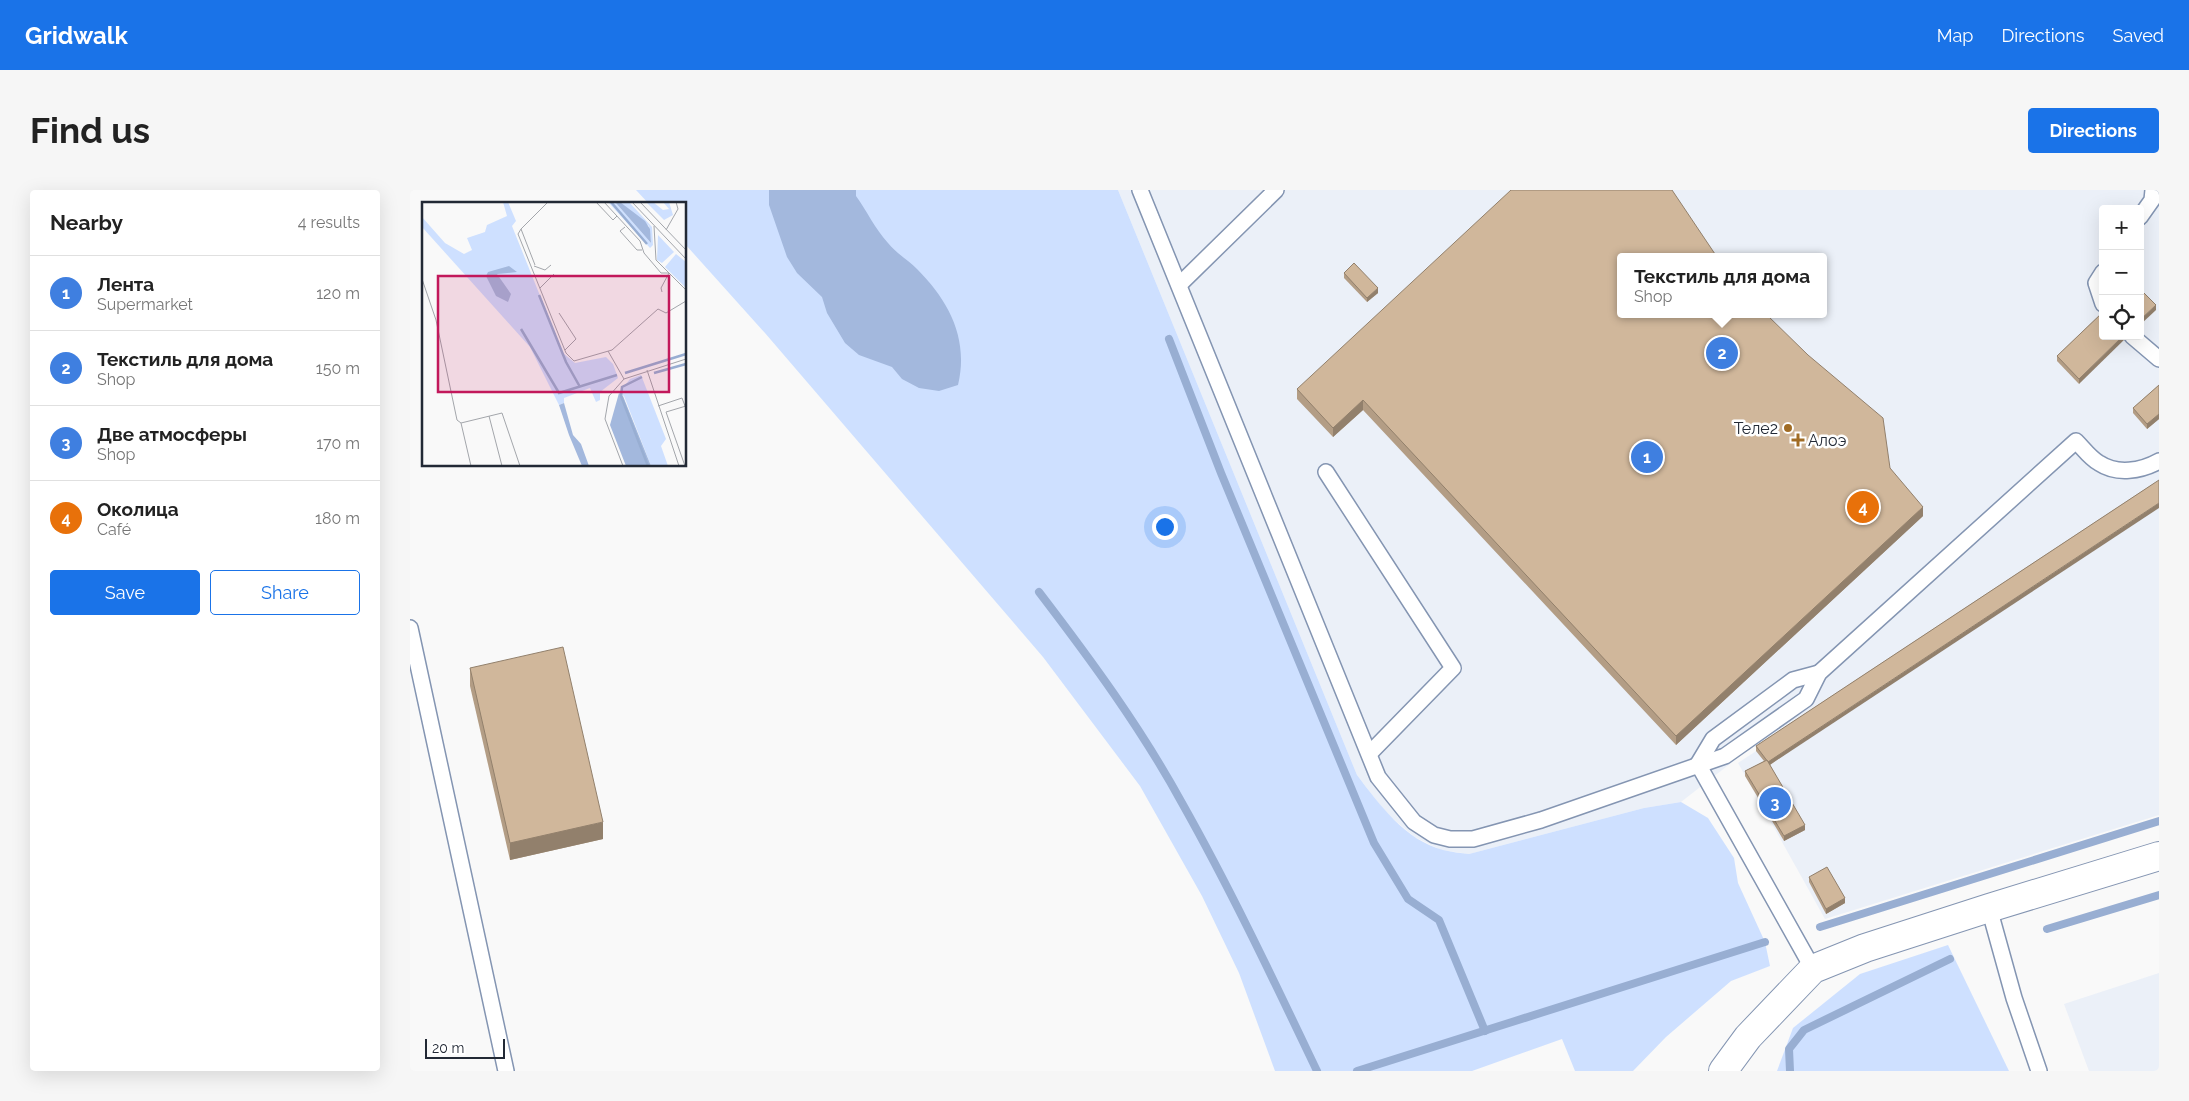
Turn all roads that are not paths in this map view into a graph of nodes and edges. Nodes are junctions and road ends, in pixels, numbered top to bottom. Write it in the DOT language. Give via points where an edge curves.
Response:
graph roads {
  1 [pos="1140,190"];
  2 [pos="1276,190"];
  3 [pos="2154,190"];
  4 [pos="2144,211"];
  5 [pos="2099,278"];
  6 [pos="1179,285"];
  7 [pos="2099,292"];
  8 [pos="2137,340"];
  9 [pos="2159,359"];
  10 [pos="2159,461"];
  11 [pos="1326,472"];
  12 [pos="410,628"];
  13 [pos="1819,673"];
  14 [pos="1370,753"];
  15 [pos="1698,764"];
  16 [pos="2159,856"];
  17 [pos="1989,908"];
  18 [pos="1813,969"];
  19 [pos="506,1071"];
  20 [pos="1724,1071"];
  21 [pos="2039,1071"];
  1 -- 6 [label="lane"];
  2 -- 6 [label="lane"];
  3 -- 4 [label="lane"];
  5 -- 7 [label="lane" via="2096,283"];
  6 -- 14 [label="lane"];
  8 -- 9 [label="lane"];
  10 -- 13 [label="lane" via="2130,472 2116,470 2099,464 2076,441"];
  11 -- 14 [label="lane" via="1453,668"];
  12 -- 19 [label="lane"];
  13 -- 15 [label="lane" via="1793,680 1713,739"];
  13 -- 15 [label="lane" via="1806,699 1724,756"];
  14 -- 15 [label="lane" via="1378,777 1414,822 1434,835 1450,838 1473,838 1540,820"];
  15 -- 18 [label="lane"];
  16 -- 17 [label="street"];
  17 -- 18 [label="street" via="1865,948"];
  17 -- 21 [label="lane"];
  18 -- 20 [label="street" via="1748,1037"];
}
